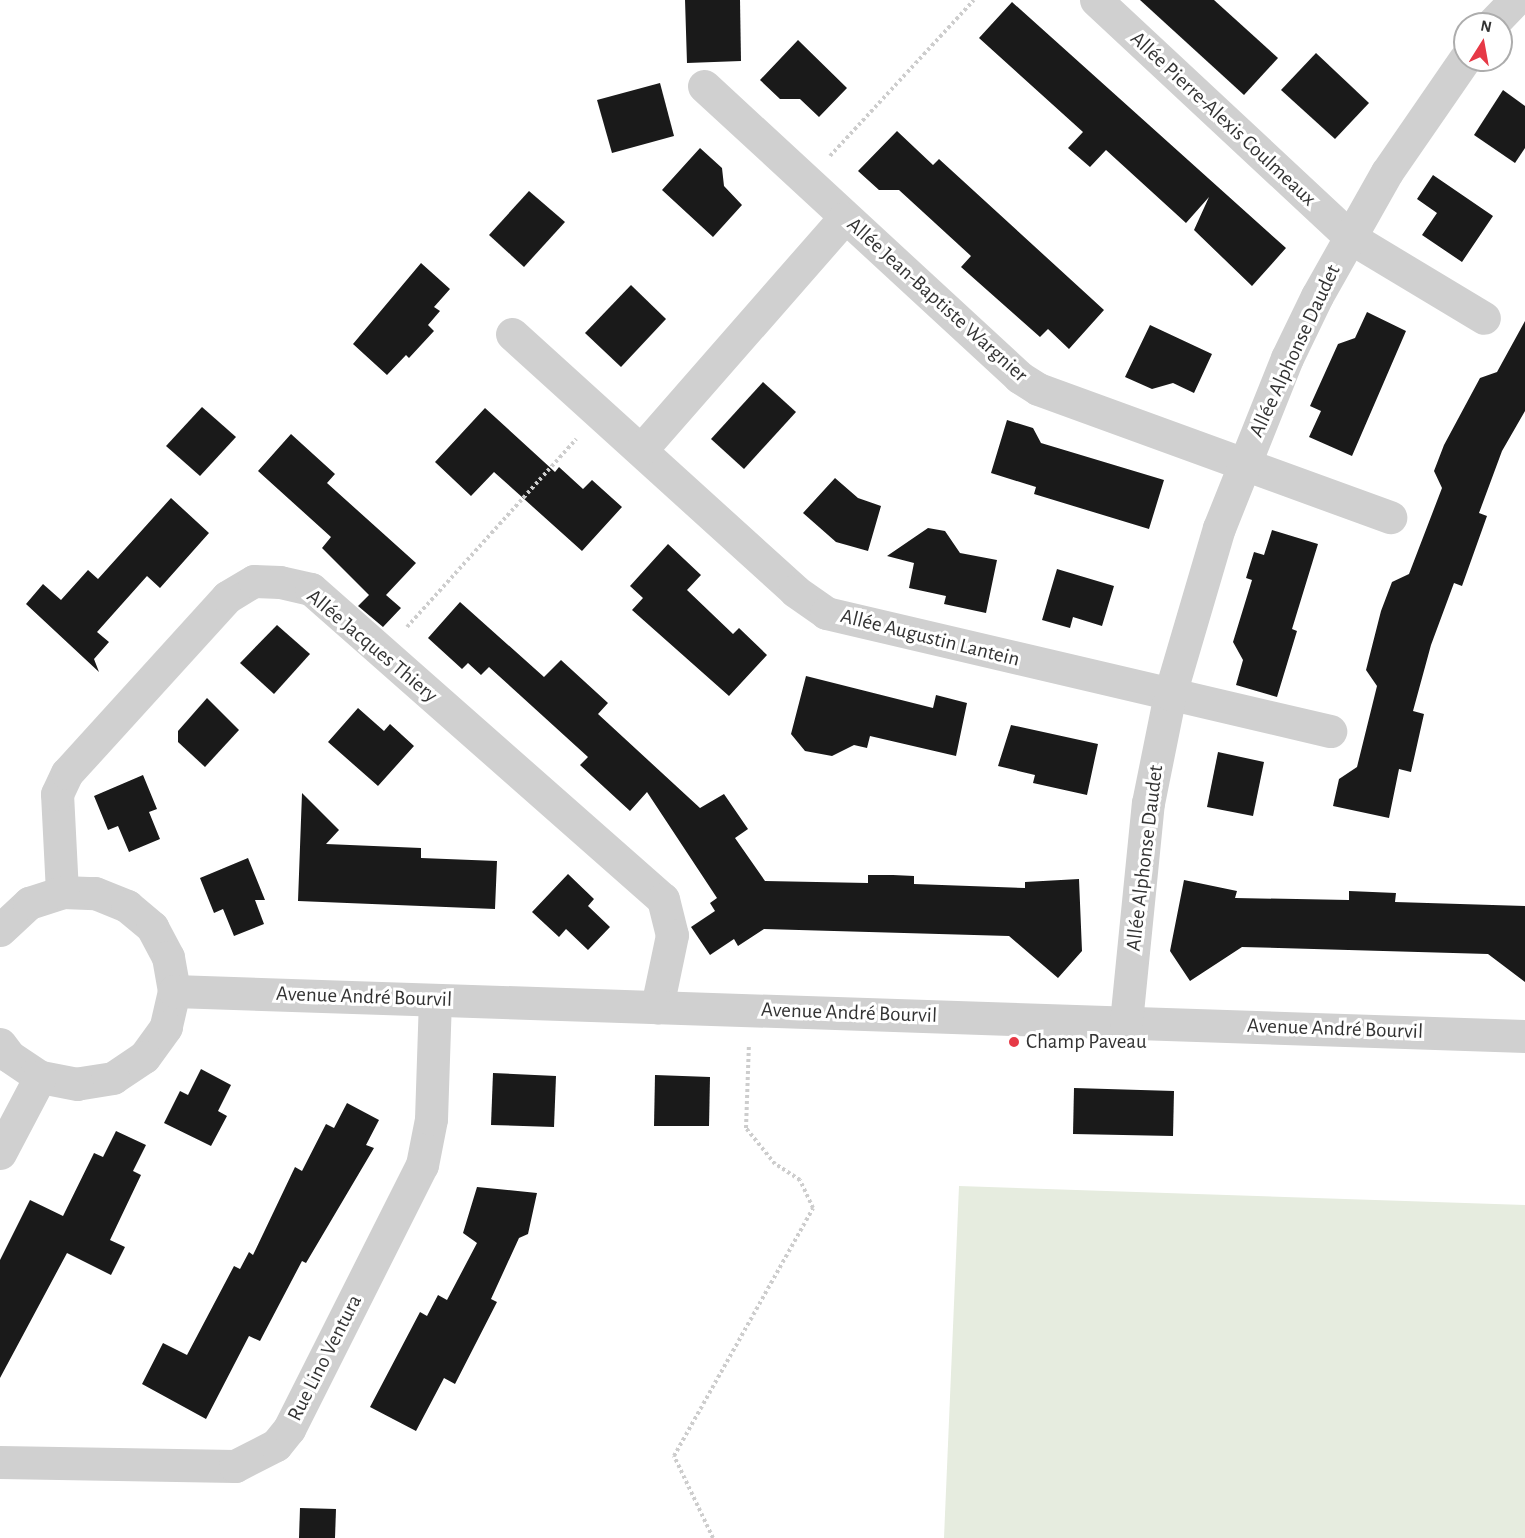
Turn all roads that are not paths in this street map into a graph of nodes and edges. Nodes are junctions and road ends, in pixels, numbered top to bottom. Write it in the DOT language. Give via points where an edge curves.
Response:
graph roads {
  1 [pos="1096,0"];
  2 [pos="1515,0"];
  3 [pos="1504,12"];
  4 [pos="1456,72"];
  5 [pos="704,86"];
  6 [pos="844,218"];
  7 [pos="1351,238"];
  8 [pos="1484,318"];
  9 [pos="512,334"];
  10 [pos="641,450"];
  11 [pos="1242,465"];
  12 [pos="1390,517"];
  13 [pos="1170,694"];
  14 [pos="1330,731"];
  15 [pos="62,892"];
  16 [pos="0,930"];
  17 [pos="174,991"];
  18 [pos="435,1000"];
  19 [pos="657,1007"];
  20 [pos="1126,1022"];
  21 [pos="1525,1035"];
  22 [pos="0,1044"];
  23 [pos="40,1077"];
  24 [pos="0,1153"];
  25 [pos="0,1462"];
  1 -- 7 [label="street, Allée Pierre-Alexis Coulmeaux"];
  2 -- 3 [label="street"];
  4 -- 7 [label="street, Allée Alphonse Daudet" via="1386,172"];
  5 -- 6 [label="street, Allée Jean-Baptiste Wargnier"];
  6 -- 10 [label="street"];
  6 -- 11 [label="street, Allée Jean-Baptiste Wargnier" via="1019,377 1038,389"];
  7 -- 8 [label="street, Allée Alphonse Daudet"];
  7 -- 11 [label="street, Allée Alphonse Daudet" via="1287,358"];
  9 -- 10 [label="street, Allée Augustin Lantein"];
  10 -- 13 [label="street, Allée Augustin Lantein" via="795,591 826,613"];
  11 -- 12 [label="street, Allée Alphonse Daudet"];
  11 -- 13 [label="street, Allée Alphonse Daudet" via="1198,594"];
  13 -- 14 [label="street"];
  13 -- 20 [label="street, Allée Alphonse Daudet" via="1141,860"];
  15 -- 16 [label="street" via="29,903"];
  15 -- 17 [label="street" via="95,893 127,906 152,927 168,957"];
  15 -- 19 [label="street, Allée Jacques Thiery" via="57,794 67,772 227,597 254,581 311,589 663,899 672,935"];
  17 -- 18 [label="street, Avenue André Bourvil"];
  17 -- 23 [label="street" via="160,1035 144,1057 113,1078 76,1084"];
  18 -- 19 [label="street, Avenue André Bourvil"];
  18 -- 25 [label="street, Rue Lino Ventura" via="431,1119 422,1165 289,1429 276,1445 235,1466"];
  19 -- 20 [label="street, Avenue André Bourvil"];
  20 -- 21 [label="street, Avenue André Bourvil"];
  22 -- 23 [label="street" via="9,1056"];
  23 -- 24 [label="street"];
}
